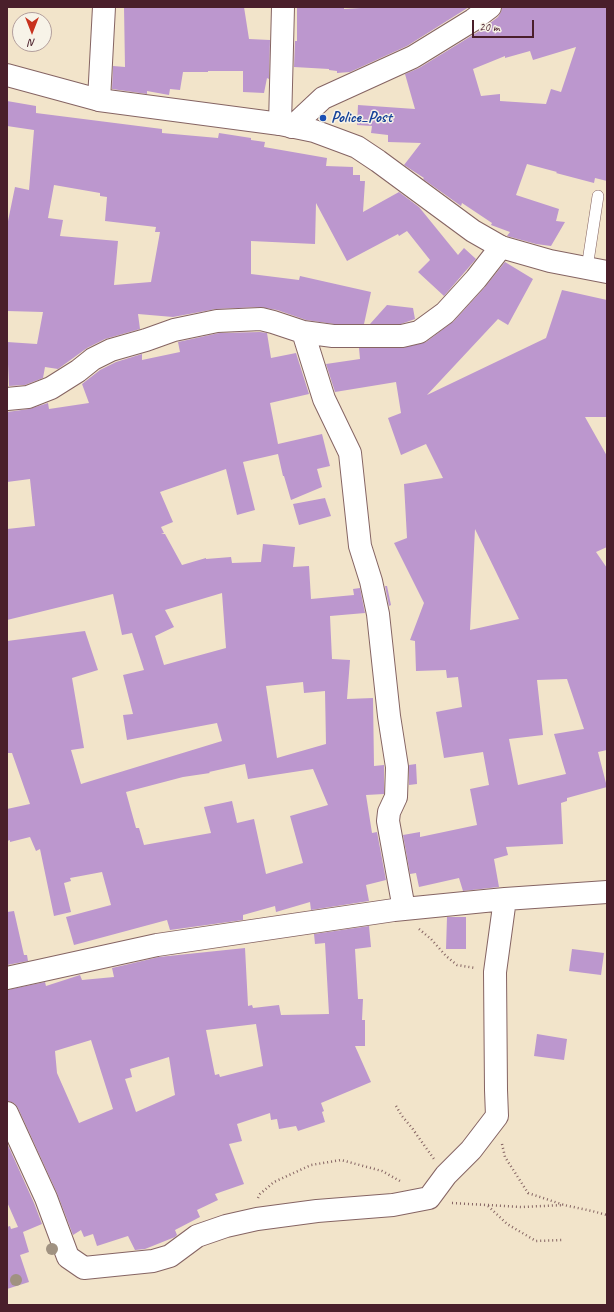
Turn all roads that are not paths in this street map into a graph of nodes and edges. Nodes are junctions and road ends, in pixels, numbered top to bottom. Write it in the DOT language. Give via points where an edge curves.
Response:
graph roads {
  1 [pos="104,7"];
  2 [pos="283,7"];
  3 [pos="490,7"];
  4 [pos="7,75"];
  5 [pos="99,100"];
  6 [pos="286,125"];
  7 [pos="598,196"];
  8 [pos="501,247"];
  9 [pos="597,270"];
  10 [pos="303,332"];
  11 [pos="7,399"];
  12 [pos="607,892"];
  13 [pos="505,899"];
  14 [pos="399,909"];
  15 [pos="7,978"];
  16 [pos="7,1113"];
  1 -- 5 [label="street"];
  2 -- 6 [label="street"];
  3 -- 6 [label="street" via="413,57 323,98"];
  4 -- 5 [label="street"];
  5 -- 6 [label="street"];
  6 -- 8 [label="street" via="314,131 357,147 473,231"];
  7 -- 9 [label="lane"];
  8 -- 9 [label="street" via="550,261"];
  8 -- 10 [label="street" via="445,313 419,332 402,336 333,336"];
  10 -- 11 [label="street" via="261,319 217,321 190,326 111,350 93,359 78,372 51,388 28,397"];
  10 -- 14 [label="street" via="324,399 350,453 360,546 378,614 397,767 396,797 388,821"];
  12 -- 13 [label="street"];
  13 -- 14 [label="street"];
  13 -- 16 [label="street" via="495,972 497,1116 429,1198 393,1205 257,1219 197,1236 170,1256 153,1262 84,1268 68,1257 46,1198"];
  14 -- 15 [label="street" via="156,945"];
}
